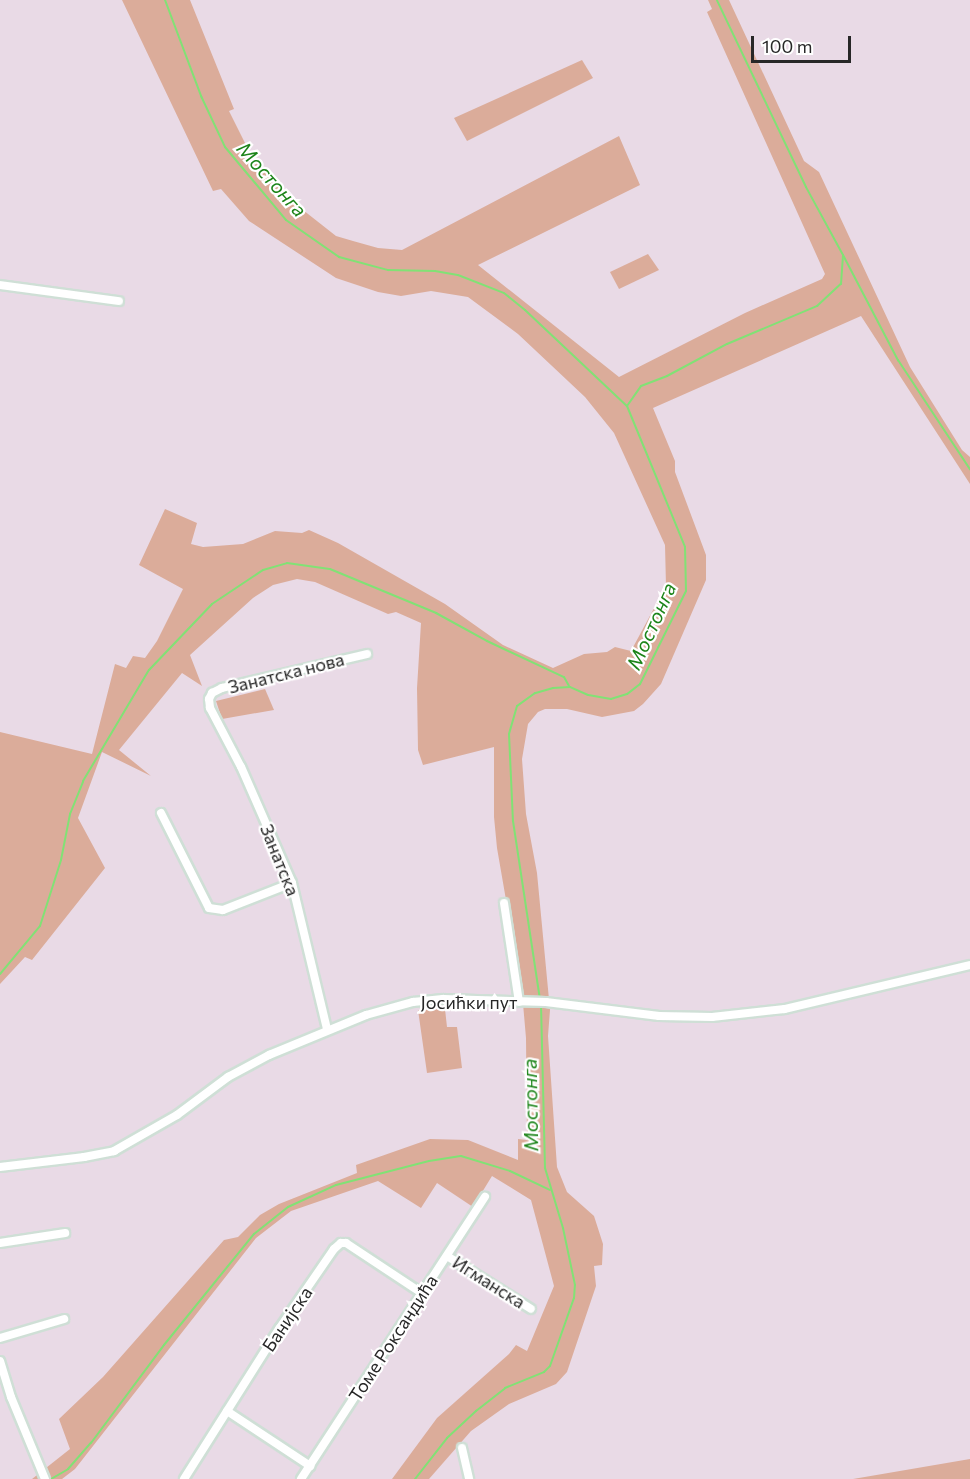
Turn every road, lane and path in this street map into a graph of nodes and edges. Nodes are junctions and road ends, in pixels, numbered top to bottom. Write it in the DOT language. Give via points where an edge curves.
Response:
graph roads {
  1 [pos="0,285"];
  2 [pos="119,301"];
  3 [pos="367,654"];
  4 [pos="209,699"];
  5 [pos="161,813"];
  6 [pos="292,883"];
  7 [pos="504,903"];
  8 [pos="970,965"];
  9 [pos="522,1002"];
  10 [pos="327,1029"];
  11 [pos="0,1167"];
  12 [pos="485,1197"];
  13 [pos="65,1233"];
  14 [pos="0,1243"];
  15 [pos="447,1256"];
  16 [pos="423,1294"];
  17 [pos="531,1309"];
  18 [pos="64,1319"];
  19 [pos="0,1338"];
  20 [pos="0,1361"];
  21 [pos="227,1411"];
  22 [pos="462,1448"];
  23 [pos="310,1466"];
  24 [pos="44,1477"];
  25 [pos="184,1479"];
  26 [pos="301,1479"];
  27 [pos="469,1479"];
  1 -- 2 [label="street"];
  3 -- 4 [label="street, Занатска нова" via="222,688"];
  4 -- 6 [label="street, Занатска"];
  5 -- 6 [label="street" via="209,908 223,910"];
  6 -- 10 [label="street, Занатска"];
  7 -- 9 [label="street"];
  8 -- 9 [label="street, Јосићки пут" via="785,1009 735,1016 659,1016"];
  9 -- 10 [label="street, Јосићки пут" via="413,1002"];
  10 -- 11 [label="street, Јосићки пут" via="240,1070 177,1115 114,1151"];
  12 -- 15 [label="street, Томе Роксандића"];
  13 -- 14 [label="street"];
  15 -- 16 [label="street, Томе Роксандића"];
  15 -- 17 [label="street, Игманска"];
  16 -- 21 [label="street, Банијска" via="341,1243 279,1329"];
  16 -- 23 [label="street, Томе Роксандића"];
  18 -- 19 [label="street"];
  20 -- 24 [label="street"];
  21 -- 23 [label="street"];
  21 -- 25 [label="street, Банијска"];
  22 -- 27 [label="street"];
  23 -- 26 [label="street, Томе Роксандића"];
}
